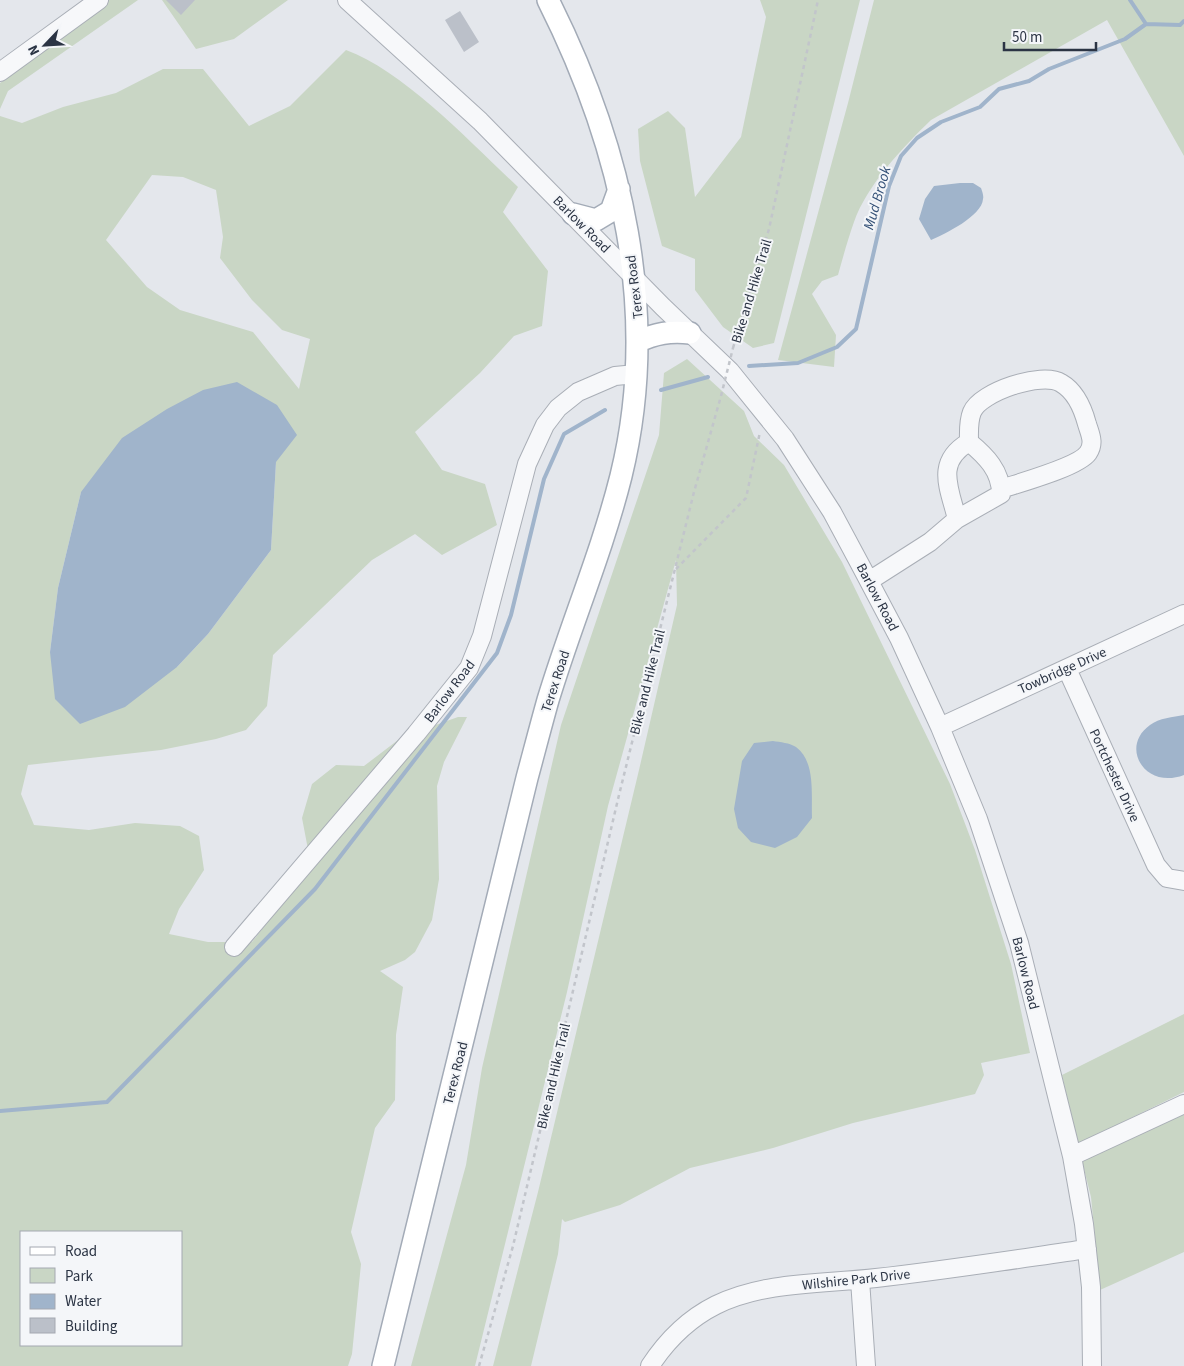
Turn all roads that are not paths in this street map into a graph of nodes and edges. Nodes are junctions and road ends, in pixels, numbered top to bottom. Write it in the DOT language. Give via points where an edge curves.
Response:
graph roads {
  1 [pos="99,0"];
  2 [pos="347,0"];
  3 [pos="548,0"];
  4 [pos="0,72"];
  5 [pos="619,189"];
  6 [pos="573,214"];
  7 [pos="634,276"];
  8 [pos="690,333"];
  9 [pos="637,342"];
  10 [pos="636,374"];
  11 [pos="969,442"];
  12 [pos="1001,490"];
  13 [pos="957,518"];
  14 [pos="869,581"];
  15 [pos="1184,614"];
  16 [pos="1067,670"];
  17 [pos="940,727"];
  18 [pos="1176,880"];
  19 [pos="234,947"];
  20 [pos="1184,1104"];
  21 [pos="1072,1156"];
  22 [pos="1088,1249"];
  23 [pos="860,1280"];
  24 [pos="383,1366"];
  25 [pos="650,1366"];
  26 [pos="866,1366"];
  27 [pos="1092,1366"];
  1 -- 4 [label="street"];
  2 -- 6 [label="street, Barlow Road" via="466,107"];
  3 -- 5 [label="main road, Terex Road" via="601,122"];
  5 -- 6 [label="main road" via="611,211 596,220"];
  5 -- 7 [label="main road, Terex Road"];
  6 -- 7 [label="street, Barlow Road"];
  7 -- 8 [label="street, Barlow Road"];
  7 -- 9 [label="main road, Terex Road"];
  8 -- 9 [label="main road" via="653,334"];
  8 -- 14 [label="street, Barlow Road" via="730,371 785,440 832,512"];
  9 -- 10 [label="main road, Terex Road"];
  10 -- 19 [label="street, Barlow Road" via="616,376 578,392 558,408 545,425 527,464 469,668"];
  10 -- 24 [label="main road, Terex Road" via="628,438 608,527 548,700"];
  11 -- 12 [label="street" via="986,456 1001,481"];
  11 -- 12 [label="street" via="972,410 1018,383 1042,379 1060,382 1072,393 1084,413 1092,441 1088,453 1075,463"];
  11 -- 13 [label="street" via="957,450 946,466"];
  12 -- 13 [label="street" via="1001,494"];
  13 -- 14 [label="street" via="930,542"];
  14 -- 17 [label="street, Barlow Road"];
  15 -- 16 [label="street, Towbridge Drive"];
  16 -- 17 [label="street, Towbridge Drive"];
  16 -- 18 [label="street, Portchester Drive" via="1156,866"];
  17 -- 21 [label="street, Barlow Road" via="978,818 1005,896"];
  20 -- 21 [label="street"];
  21 -- 22 [label="street, Barlow Road"];
  22 -- 23 [label="street, Wilshire Park Drive"];
  22 -- 27 [label="street, Barlow Road"];
  23 -- 25 [label="street, Wilshire Park Drive" via="758,1291 716,1305 679,1330"];
  23 -- 26 [label="street"];
}
